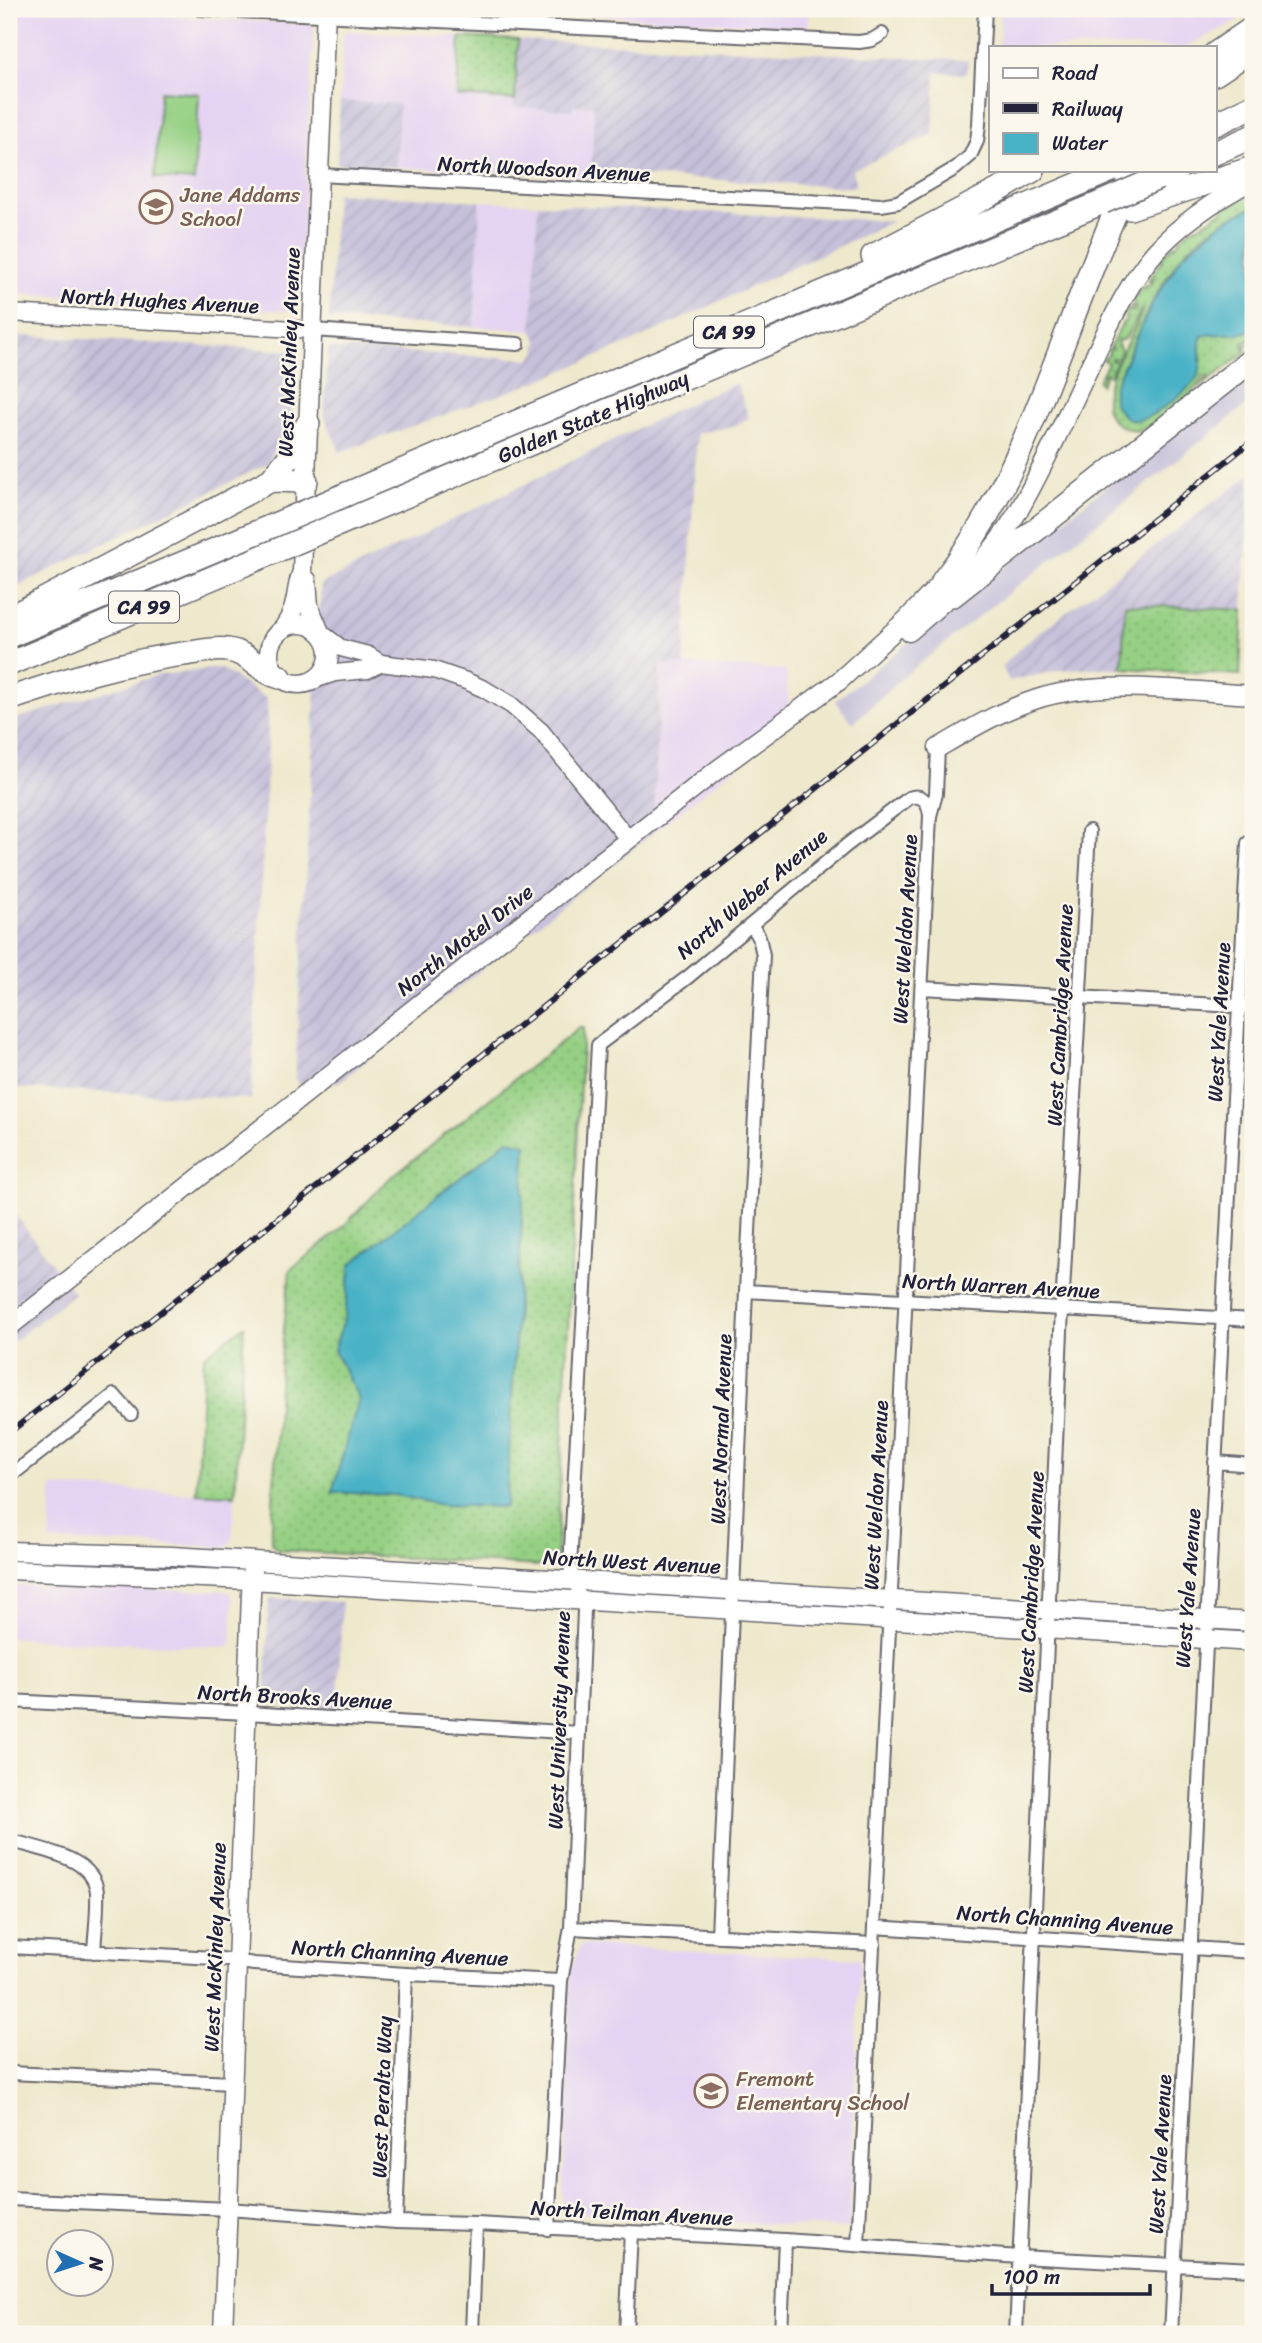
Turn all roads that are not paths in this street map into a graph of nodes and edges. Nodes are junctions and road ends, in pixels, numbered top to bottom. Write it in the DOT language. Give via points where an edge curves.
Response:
graph roads {
  1 [pos="200,9"];
  2 [pos="985,9"];
  3 [pos="326,12"];
  4 [pos="1253,28"];
  5 [pos="882,34"];
  6 [pos="1253,49"];
  7 [pos="1216,53"];
  8 [pos="1216,73"];
  9 [pos="1253,106"];
  10 [pos="1216,124"];
  11 [pos="1253,136"];
  12 [pos="1216,153"];
  13 [pos="1253,168"];
  14 [pos="1030,172"];
  15 [pos="1107,172"];
  16 [pos="1135,172"];
  17 [pos="1168,174"];
  18 [pos="319,176"];
  19 [pos="1253,180"];
  20 [pos="1103,209"];
  21 [pos="9,313"];
  22 [pos="313,330"];
  23 [pos="724,334"];
  24 [pos="518,344"];
  25 [pos="1253,359"];
  26 [pos="308,424"];
  27 [pos="271,480"];
  28 [pos="306,481"];
  29 [pos="302,571"];
  30 [pos="948,588"];
  31 [pos="9,618"];
  32 [pos="284,627"];
  33 [pos="320,632"];
  34 [pos="9,636"];
  35 [pos="381,663"];
  36 [pos="9,664"];
  37 [pos="279,677"];
  38 [pos="314,680"];
  39 [pos="1253,695"];
  40 [pos="9,699"];
  41 [pos="938,748"];
  42 [pos="930,816"];
  43 [pos="1088,831"];
  44 [pos="629,840"];
  45 [pos="1248,844"];
  46 [pos="752,926"];
  47 [pos="922,988"];
  48 [pos="1080,997"];
  49 [pos="1239,1006"];
  50 [pos="1253,1007"];
  51 [pos="598,1045"];
  52 [pos="746,1291"];
  53 [pos="905,1300"];
  54 [pos="1062,1309"];
  55 [pos="1222,1318"];
  56 [pos="1253,1320"];
  57 [pos="9,1327"];
  58 [pos="131,1414"];
  59 [pos="1215,1462"];
  60 [pos="1253,1465"];
  61 [pos="9,1477"];
  62 [pos="9,1551"];
  63 [pos="52,1552"];
  64 [pos="143,1555"];
  65 [pos="252,1561"];
  66 [pos="9,1567"];
  67 [pos="66,1573"];
  68 [pos="251,1580"];
  69 [pos="575,1580"];
  70 [pos="581,1600"];
  71 [pos="733,1600"];
  72 [pos="890,1609"];
  73 [pos="1049,1610"];
  74 [pos="1204,1619"];
  75 [pos="1253,1622"];
  76 [pos="1048,1628"];
  77 [pos="1203,1638"];
  78 [pos="1253,1642"];
  79 [pos="9,1701"];
  80 [pos="247,1713"];
  81 [pos="579,1733"];
  82 [pos="9,1840"];
  83 [pos="874,1927"];
  84 [pos="571,1928"];
  85 [pos="718,1936"];
  86 [pos="1034,1937"];
  87 [pos="874,1944"];
  88 [pos="9,1947"];
  89 [pos="1190,1947"];
  90 [pos="94,1952"];
  91 [pos="1253,1952"];
  92 [pos="237,1962"];
  93 [pos="406,1974"];
  94 [pos="561,1981"];
  95 [pos="9,2073"];
  96 [pos="233,2083"];
  97 [pos="9,2199"];
  98 [pos="228,2209"];
  99 [pos="396,2222"];
  100 [pos="476,2224"];
  101 [pos="548,2229"];
  102 [pos="631,2232"];
  103 [pos="785,2240"];
  104 [pos="858,2245"];
  105 [pos="1019,2257"];
  106 [pos="1174,2265"];
  107 [pos="1253,2269"];
  108 [pos="223,2334"];
  109 [pos="472,2334"];
  110 [pos="626,2334"];
  111 [pos="781,2334"];
  112 [pos="1016,2334"];
  113 [pos="1171,2334"];
  1 -- 3 [label="street"];
  2 -- 18 [label="street, North Woodson Avenue" via="977,141 956,169 898,202 767,200"];
  3 -- 5 [label="street" via="859,43"];
  3 -- 18 [label="main road, West McKinley Avenue"];
  4 -- 7 [label="highway"];
  6 -- 8 [label="highway"];
  9 -- 10 [label="highway"];
  11 -- 12 [label="highway"];
  13 -- 20 [label="highway" via="1130,208"];
  14 -- 23 [label="highway"];
  15 -- 23 [label="highway, Golden State Highway / CA 99"];
  16 -- 30 [label="highway" via="1004,485"];
  17 -- 20 [label="highway, Golden State Highway / CA 99, bridge"];
  18 -- 22 [label="main road, West McKinley Avenue"];
  19 -- 30 [label="main road, North Motel Drive" via="1185,223 1135,279 1017,512 992,550"];
  20 -- 36 [label="highway, Golden State Highway / CA 99, bridge" via="915,281"];
  21 -- 22 [label="street, North Hughes Avenue"];
  22 -- 24 [label="street, North Hughes Avenue"];
  22 -- 26 [label="main road, West McKinley Avenue"];
  23 -- 34 [label="highway, Golden State Highway / CA 99, bridge"];
  25 -- 30 [label="highway"];
  26 -- 27 [label="highway"];
  26 -- 28 [label="main road, West McKinley Avenue"];
  27 -- 28 [label="highway"];
  27 -- 31 [label="highway"];
  28 -- 29 [label="main road, West McKinley Avenue"];
  29 -- 32 [label="main road, West McKinley Avenue" via="294,612"];
  29 -- 33 [label="main road, West McKinley Avenue"];
  30 -- 44 [label="main road, North Motel Drive" via="848,672"];
  32 -- 33 [label="main road" via="303,624"];
  32 -- 37 [label="main road, West McKinley Avenue" via="276,633 269,651"];
  33 -- 35 [label="street" via="341,648"];
  33 -- 38 [label="main road, West McKinley Avenue" via="328,658"];
  35 -- 38 [label="street" via="368,670"];
  35 -- 44 [label="street" via="451,675 510,705 541,731"];
  37 -- 38 [label="main road" via="296,684"];
  37 -- 40 [label="highway" via="244,654 219,649 118,667"];
  39 -- 41 [label="main road" via="1116,688 1055,694 990,718"];
  41 -- 42 [label="street, West Weldon Avenue"];
  42 -- 46 [label="street, North Weber Avenue" via="922,798 909,798"];
  42 -- 47 [label="street, West Weldon Avenue"];
  43 -- 48 [label="street, West Cambridge Avenue"];
  44 -- 57 [label="main road, North Motel Drive"];
  45 -- 49 [label="street, West Yale Avenue"];
  46 -- 51 [label="street, North Weber Avenue"];
  46 -- 52 [label="street, West Normal Avenue" via="763,955"];
  47 -- 48 [label="street"];
  47 -- 53 [label="street, West Weldon Avenue"];
  48 -- 49 [label="street"];
  48 -- 54 [label="street, West Cambridge Avenue"];
  49 -- 50 [label="street"];
  49 -- 55 [label="street, West Yale Avenue"];
  51 -- 69 [label="street, West University Avenue" via="570,1567"];
  52 -- 53 [label="street, North Warren Avenue"];
  52 -- 71 [label="street, West Normal Avenue"];
  53 -- 54 [label="street, North Warren Avenue"];
  53 -- 72 [label="street, West Weldon Avenue"];
  54 -- 55 [label="street, North Warren Avenue"];
  54 -- 73 [label="street, West Cambridge Avenue"];
  55 -- 56 [label="street, North Warren Avenue"];
  55 -- 59 [label="street, West Yale Avenue"];
  58 -- 61 [label="street" via="114,1395"];
  59 -- 60 [label="street"];
  59 -- 74 [label="street, West Yale Avenue"];
  62 -- 63 [label="main road, North West Avenue"];
  63 -- 64 [label="main road, North West Avenue"];
  63 -- 66 [label="main road" via="45,1563 17,1562"];
  64 -- 65 [label="main road, North West Avenue"];
  64 -- 67 [label="main road" via="107,1563 71,1562"];
  65 -- 68 [label="main road, West McKinley Avenue"];
  65 -- 69 [label="main road, North West Avenue"];
  66 -- 67 [label="main road, North West Avenue"];
  67 -- 68 [label="main road, North West Avenue"];
  68 -- 70 [label="main road, North West Avenue"];
  68 -- 80 [label="main road, West McKinley Avenue"];
  69 -- 70 [label="street, West University Avenue"];
  69 -- 71 [label="main road, North West Avenue"];
  70 -- 71 [label="main road, North West Avenue"];
  70 -- 81 [label="street, West University Avenue"];
  71 -- 72 [label="main road, North West Avenue"];
  71 -- 85 [label="street, West Normal Avenue"];
  72 -- 73 [label="main road, North West Avenue"];
  72 -- 76 [label="main road, North West Avenue"];
  72 -- 83 [label="street, West Weldon Avenue"];
  73 -- 74 [label="main road, North West Avenue"];
  73 -- 76 [label="street, West Cambridge Avenue"];
  74 -- 75 [label="main road, North West Avenue"];
  74 -- 77 [label="street, West Yale Avenue"];
  76 -- 77 [label="main road, North West Avenue"];
  76 -- 86 [label="street, West Cambridge Avenue"];
  77 -- 78 [label="main road, North West Avenue"];
  77 -- 89 [label="street, West Yale Avenue"];
  79 -- 80 [label="street, North Brooks Avenue"];
  80 -- 81 [label="street, North Brooks Avenue"];
  80 -- 92 [label="main road, West McKinley Avenue"];
  81 -- 84 [label="street, West University Avenue"];
  82 -- 90 [label="street" via="72,1860 93,1877 97,1891"];
  83 -- 86 [label="street, North Channing Avenue"];
  83 -- 87 [label="street, West Weldon Avenue"];
  84 -- 85 [label="street"];
  84 -- 94 [label="street, West University Avenue"];
  85 -- 87 [label="street"];
  86 -- 89 [label="street, North Channing Avenue"];
  86 -- 105 [label="street, West Cambridge Avenue"];
  87 -- 104 [label="street, West Weldon Avenue"];
  88 -- 90 [label="street, North Channing Avenue"];
  89 -- 91 [label="street, North Channing Avenue"];
  89 -- 106 [label="street, West Yale Avenue"];
  90 -- 92 [label="street, North Channing Avenue"];
  92 -- 93 [label="street, North Channing Avenue"];
  92 -- 96 [label="main road, West McKinley Avenue"];
  93 -- 94 [label="street, North Channing Avenue"];
  93 -- 99 [label="street, West Peralta Way"];
  94 -- 101 [label="street, West University Avenue"];
  95 -- 96 [label="street"];
  96 -- 98 [label="main road, West McKinley Avenue"];
  97 -- 98 [label="street, North Teilman Avenue"];
  98 -- 99 [label="street, North Teilman Avenue"];
  98 -- 108 [label="main road, West McKinley Avenue"];
  99 -- 100 [label="street, North Teilman Avenue"];
  100 -- 101 [label="street, North Teilman Avenue"];
  100 -- 109 [label="street"];
  101 -- 102 [label="street, North Teilman Avenue"];
  102 -- 103 [label="street, North Teilman Avenue"];
  102 -- 110 [label="street"];
  103 -- 104 [label="street, North Teilman Avenue"];
  103 -- 111 [label="street"];
  104 -- 105 [label="street, North Teilman Avenue"];
  105 -- 106 [label="street, North Teilman Avenue"];
  105 -- 112 [label="street, West Cambridge Avenue"];
  106 -- 107 [label="street, North Teilman Avenue"];
  106 -- 113 [label="street, West Yale Avenue"];
}
